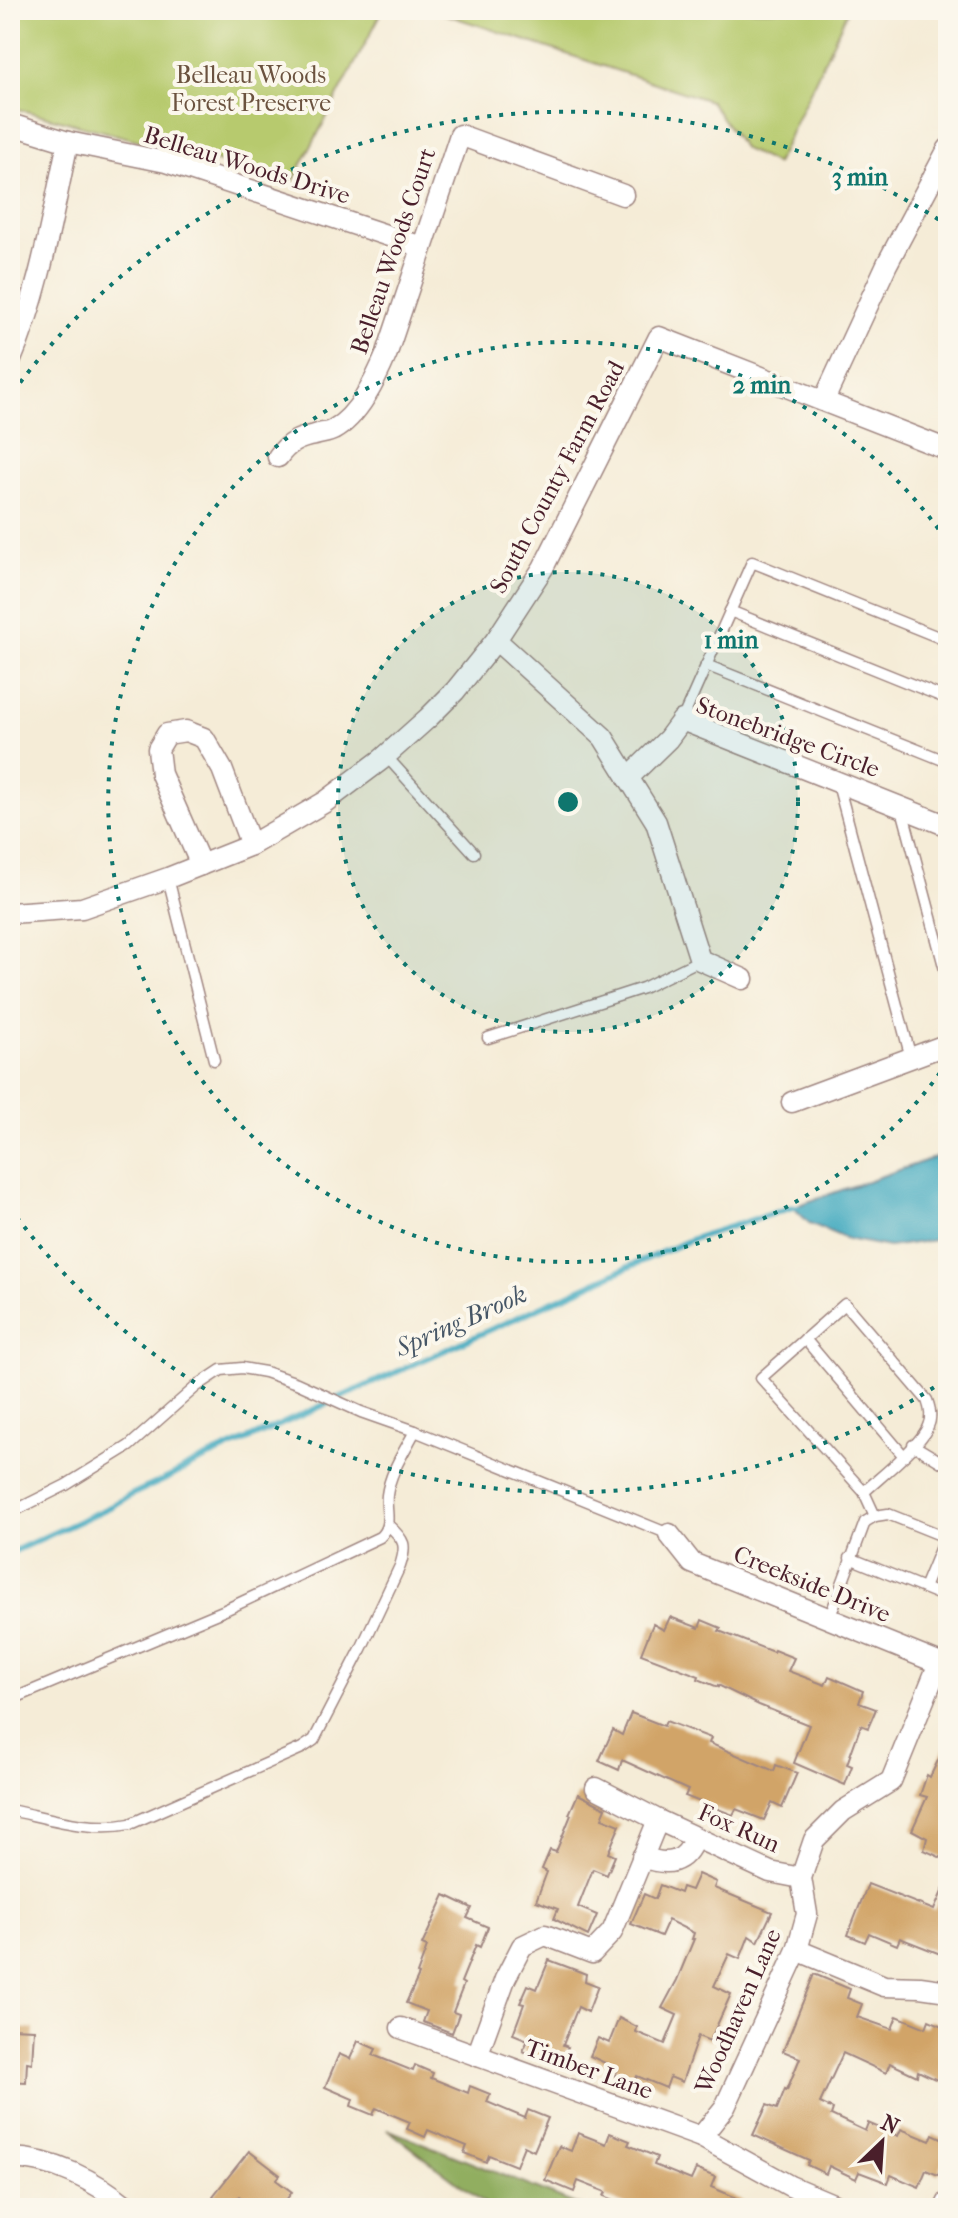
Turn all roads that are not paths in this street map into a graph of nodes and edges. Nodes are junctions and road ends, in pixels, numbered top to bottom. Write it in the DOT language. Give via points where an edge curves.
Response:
graph roads {
  1 [pos="10,124"];
  2 [pos="68,142"];
  3 [pos="948,149"];
  4 [pos="623,195"];
  5 [pos="422,247"];
  6 [pos="10,362"];
  7 [pos="824,400"];
  8 [pos="948,450"];
  9 [pos="278,457"];
  10 [pos="730,611"];
  11 [pos="496,640"];
  12 [pos="948,641"];
  13 [pos="706,665"];
  14 [pos="948,699"];
  15 [pos="682,720"];
  16 [pos="386,756"];
  17 [pos="948,762"];
  18 [pos="628,778"];
  19 [pos="837,782"];
  20 [pos="902,808"];
  21 [pos="948,826"];
  22 [pos="251,845"];
  23 [pos="474,853"];
  24 [pos="201,865"];
  25 [pos="168,878"];
  26 [pos="10,913"];
  27 [pos="700,960"];
  28 [pos="743,979"];
  29 [pos="948,981"];
  30 [pos="488,1038"];
  31 [pos="948,1044"];
  32 [pos="911,1058"];
  33 [pos="214,1060"];
  34 [pos="792,1102"];
  35 [pos="805,1339"];
  36 [pos="415,1431"];
  37 [pos="913,1445"];
  38 [pos="903,1455"];
  39 [pos="948,1466"];
  40 [pos="864,1492"];
  41 [pos="10,1513"];
  42 [pos="875,1516"];
  43 [pos="388,1525"];
  44 [pos="669,1534"];
  45 [pos="947,1538"];
  46 [pos="850,1558"];
  47 [pos="924,1588"];
  48 [pos="948,1598"];
  49 [pos="829,1619"];
  50 [pos="943,1665"];
  51 [pos="10,1700"];
  52 [pos="596,1788"];
  53 [pos="10,1810"];
  54 [pos="658,1820"];
  55 [pos="695,1837"];
  56 [pos="642,1857"];
  57 [pos="801,1878"];
  58 [pos="797,1950"];
  59 [pos="948,1991"];
  60 [pos="401,2028"];
  61 [pos="477,2056"];
  62 [pos="701,2137"];
  63 [pos="10,2158"];
  64 [pos="948,2202"];
  65 [pos="129,2208"];
  66 [pos="842,2208"];
  67 [pos="945,2208"];
  1 -- 2 [label="street, Belleau Woods Drive"];
  2 -- 5 [label="street, Belleau Woods Drive" via="166,162"];
  2 -- 6 [label="street" via="38,282"];
  3 -- 7 [label="street"];
  4 -- 5 [label="street, Belleau Woods Court" via="460,135"];
  5 -- 9 [label="street, Belleau Woods Court" via="387,353 366,396 332,431 301,437"];
  7 -- 8 [label="street"];
  7 -- 11 [label="street, South County Farm Road" via="659,337 543,568"];
  10 -- 12 [label="lane" via="752,562"];
  10 -- 13 [label="lane"];
  10 -- 14 [label="lane"];
  11 -- 16 [label="street, South County Farm Road" via="455,691"];
  11 -- 18 [label="street" via="603,737"];
  13 -- 15 [label="lane"];
  13 -- 17 [label="lane"];
  15 -- 18 [label="street, Stonebridge Circle"];
  15 -- 19 [label="street, Stonebridge Circle"];
  16 -- 22 [label="street, South County Farm Road" via="325,802"];
  16 -- 23 [label="lane"];
  18 -- 27 [label="street" via="656,822"];
  19 -- 20 [label="street, Stonebridge Circle"];
  19 -- 32 [label="lane"];
  20 -- 21 [label="street, Stonebridge Circle"];
  20 -- 29 [label="lane"];
  22 -- 24 [label="street, South County Farm Road"];
  22 -- 24 [label="street" via="222,769 204,738 186,731 167,734 158,749 161,774"];
  24 -- 25 [label="street, South County Farm Road"];
  25 -- 26 [label="street, South County Farm Road" via="82,908"];
  25 -- 33 [label="lane"];
  27 -- 28 [label="street"];
  27 -- 30 [label="lane" via="643,988"];
  31 -- 32 [label="street"];
  32 -- 34 [label="street"];
  35 -- 37 [label="lane" via="845,1304 927,1400 929,1425"];
  35 -- 38 [label="lane"];
  35 -- 40 [label="lane" via="761,1378"];
  36 -- 41 [label="lane" via="265,1372 221,1370 129,1446"];
  36 -- 43 [label="lane" via="392,1474 386,1499"];
  36 -- 44 [label="lane"];
  37 -- 38 [label="lane"];
  37 -- 39 [label="lane"];
  38 -- 40 [label="lane"];
  40 -- 42 [label="lane"];
  42 -- 45 [label="lane" via="888,1514"];
  42 -- 46 [label="lane" via="865,1522"];
  43 -- 51 [label="lane" via="380,1537 347,1554"];
  43 -- 53 [label="lane" via="404,1544 400,1566 314,1740 130,1824 88,1826"];
  44 -- 49 [label="street, Creekside Drive" via="692,1563"];
  45 -- 47 [label="lane"];
  46 -- 47 [label="lane"];
  46 -- 49 [label="lane"];
  47 -- 48 [label="lane"];
  49 -- 50 [label="street, Creekside Drive"];
  50 -- 57 [label="street, Woodhaven Lane" via="891,1781 843,1811 814,1840"];
  52 -- 54 [label="street, Fox Run"];
  54 -- 55 [label="street, Fox Run"];
  54 -- 56 [label="street"];
  55 -- 56 [label="street" via="674,1862"];
  55 -- 57 [label="street, Fox Run" via="770,1872"];
  56 -- 61 [label="street" via="612,1932 592,1953 545,1935 522,1946"];
  57 -- 58 [label="street, Woodhaven Lane" via="807,1914"];
  58 -- 59 [label="street" via="884,1986"];
  58 -- 62 [label="street, Woodhaven Lane" via="725,2107"];
  60 -- 61 [label="street, Timber Lane"];
  61 -- 62 [label="street, Timber Lane"];
  62 -- 66 [label="street, Timber Lane"];
  63 -- 65 [label="street" via="36,2161 90,2180"];
  64 -- 67 [label="street"];
}
